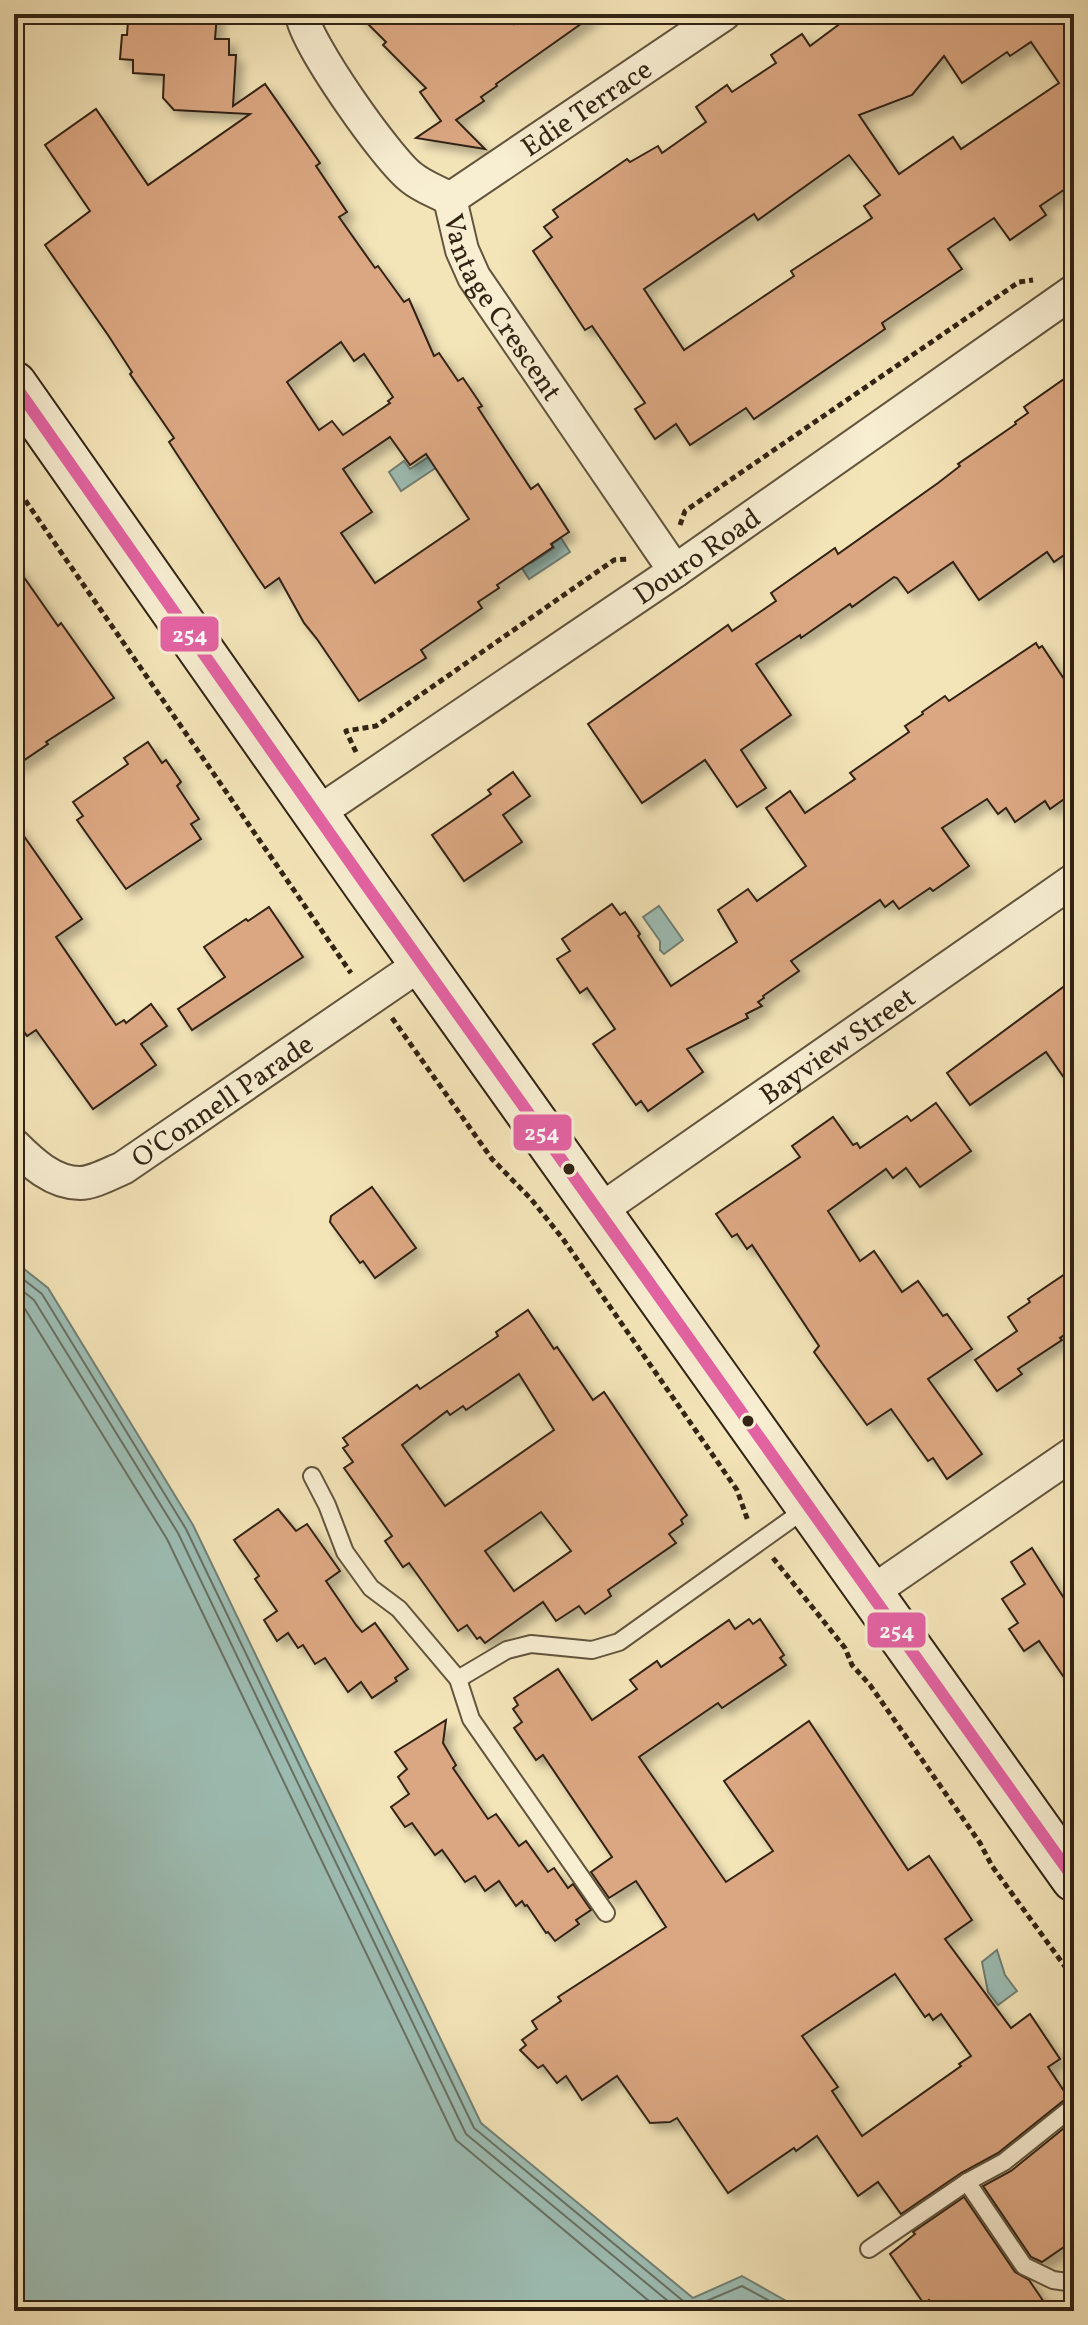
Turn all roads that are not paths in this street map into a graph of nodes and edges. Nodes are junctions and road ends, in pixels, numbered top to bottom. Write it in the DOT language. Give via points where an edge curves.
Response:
graph roads {
  1 [pos="302,14"];
  2 [pos="724,14"];
  3 [pos="450,199"];
  4 [pos="1074,291"];
  5 [pos="14,384"];
  6 [pos="675,571"];
  7 [pos="316,814"];
  8 [pos="1074,880"];
  9 [pos="422,963"];
  10 [pos="14,1145"];
  11 [pos="599,1211"];
  12 [pos="1074,1453"];
  13 [pos="312,1476"];
  14 [pos="808,1507"];
  15 [pos="869,1594"];
  16 [pos="458,1679"];
  17 [pos="1074,1879"];
  18 [pos="606,1913"];
  19 [pos="1074,2106"];
  20 [pos="967,2182"];
  21 [pos="869,2249"];
  22 [pos="1074,2283"];
  1 -- 3 [label="street, Vantage Crescent" via="315,49 392,158 412,179"];
  2 -- 3 [label="street, Edie Terrace"];
  3 -- 6 [label="street, Vantage Crescent" via="474,277"];
  4 -- 6 [label="street, Douro Road"];
  5 -- 7 [label="main road"];
  6 -- 7 [label="street, Douro Road"];
  7 -- 9 [label="main road"];
  8 -- 11 [label="street, Bayview Street"];
  9 -- 10 [label="street, O'Connell Parade" via="123,1168 81,1183 49,1175"];
  9 -- 11 [label="main road"];
  11 -- 14 [label="main road"];
  12 -- 15 [label="street"];
  13 -- 16 [label="lane" via="345,1552 371,1588 399,1609"];
  14 -- 15 [label="main road"];
  14 -- 16 [label="lane" via="619,1642 592,1650 531,1644 507,1650"];
  15 -- 17 [label="main road"];
  16 -- 18 [label="lane" via="471,1719"];
  19 -- 20 [label="lane" via="1004,2162"];
  20 -- 21 [label="lane"];
  20 -- 22 [label="lane" via="1024,2266"];
}
